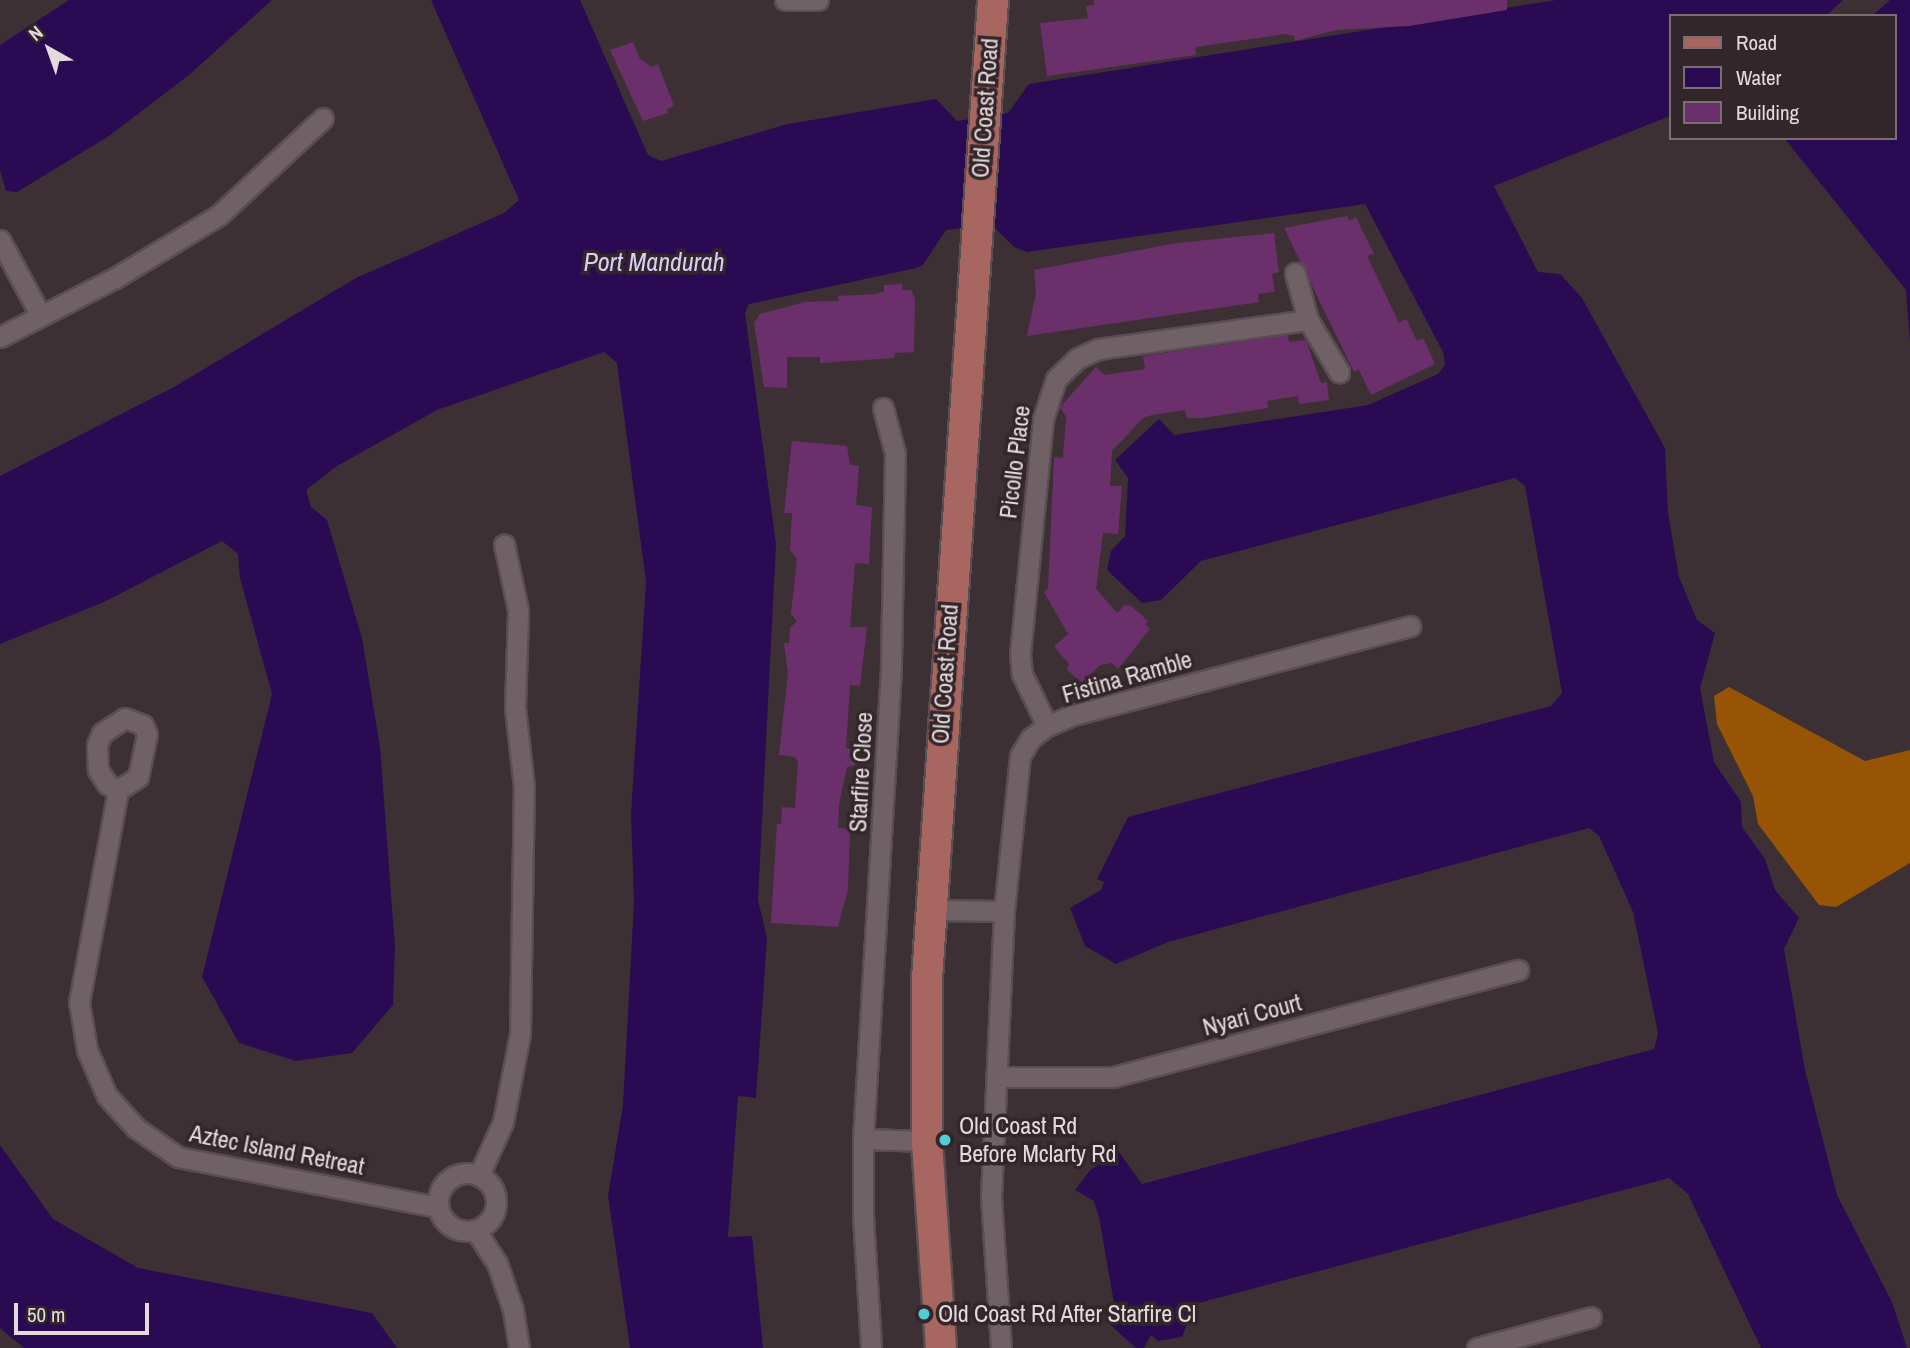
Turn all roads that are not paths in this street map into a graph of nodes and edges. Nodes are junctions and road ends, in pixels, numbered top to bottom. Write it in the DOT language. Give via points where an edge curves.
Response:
graph roads {
  1 [pos="785,0"];
  2 [pos="818,0"];
  3 [pos="993,0"];
  4 [pos="323,118"];
  5 [pos="0,240"];
  6 [pos="1295,273"];
  7 [pos="41,316"];
  8 [pos="1308,320"];
  9 [pos="0,337"];
  10 [pos="1339,372"];
  11 [pos="883,408"];
  12 [pos="504,544"];
  13 [pos="1410,626"];
  14 [pos="1047,726"];
  15 [pos="118,790"];
  16 [pos="931,910"];
  17 [pos="1004,911"];
  18 [pos="1518,970"];
  19 [pos="996,1077"];
  20 [pos="863,1139"];
  21 [pos="927,1140"];
  22 [pos="479,1175"];
  23 [pos="438,1207"];
  24 [pos="476,1231"];
  25 [pos="1591,1317"];
  26 [pos="519,1348"];
  27 [pos="871,1348"];
  28 [pos="941,1348"];
  29 [pos="1001,1348"];
  30 [pos="1477,1348"];
  1 -- 2 [label="street"];
  3 -- 16 [label="main road, Old Coast Road"];
  4 -- 7 [label="street" via="219,215"];
  5 -- 7 [label="street"];
  6 -- 8 [label="street"];
  7 -- 9 [label="street"];
  8 -- 10 [label="street"];
  8 -- 14 [label="street, Picollo Place" via="1098,349 1078,358 1056,379 1043,419 1020,653 1022,674"];
  11 -- 20 [label="street, Starfire Close" via="895,453 891,669"];
  12 -- 22 [label="street" via="518,610 515,708 524,787 520,1034 503,1122"];
  13 -- 14 [label="street, Fistina Ramble" via="1070,716"];
  14 -- 17 [label="street, Fistina Ramble" via="1031,738 1020,756"];
  15 -- 23 [label="street, Aztec Island Retreat" via="79,1002 87,1050 107,1096 136,1128 177,1157"];
  16 -- 17 [label="street"];
  16 -- 21 [label="main road, Old Coast Road"];
  17 -- 19 [label="street, Fistina Ramble"];
  18 -- 19 [label="street, Nyari Court" via="1113,1077"];
  19 -- 29 [label="street, Fistina Ramble" via="991,1198"];
  20 -- 21 [label="street"];
  20 -- 27 [label="street, Starfire Close"];
  21 -- 28 [label="main road, Old Coast Road"];
  22 -- 23 [label="street" via="462,1173 449,1179 439,1192"];
  22 -- 24 [label="street" via="492,1186 497,1208 489,1222"];
  23 -- 24 [label="street" via="443,1220 456,1231"];
  24 -- 26 [label="street" via="496,1263 513,1310"];
  25 -- 30 [label="street"];
}
